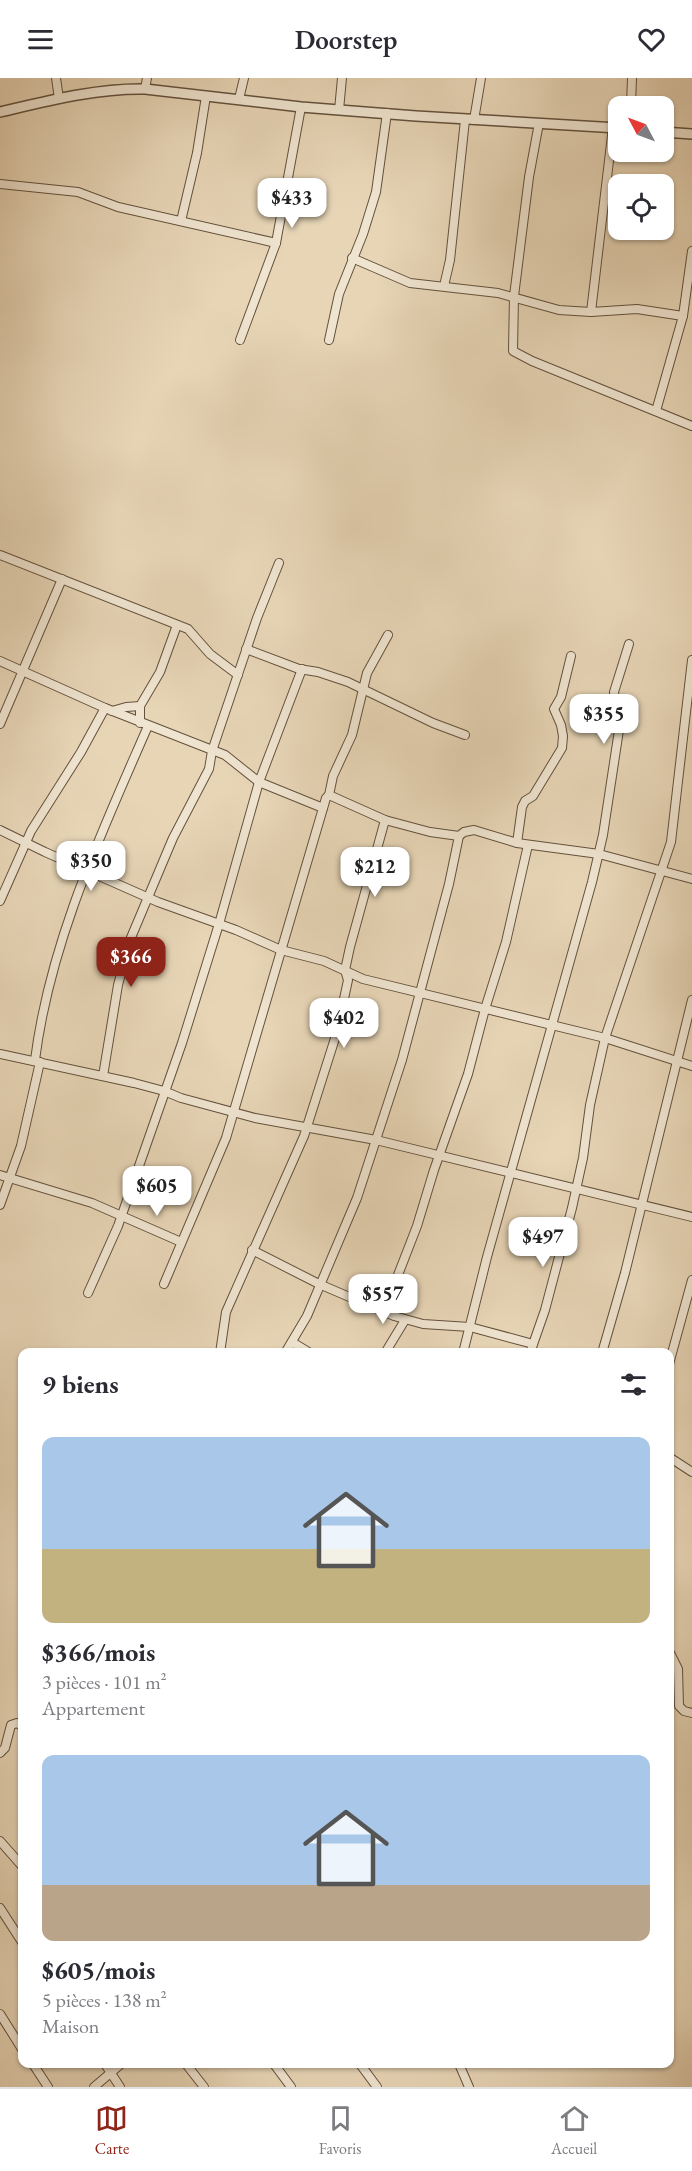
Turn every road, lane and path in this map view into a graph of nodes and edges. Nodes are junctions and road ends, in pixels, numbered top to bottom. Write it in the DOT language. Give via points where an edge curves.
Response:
graph roads {
  1 [pos="56,78"];
  2 [pos="147,78"];
  3 [pos="244,78"];
  4 [pos="342,78"];
  5 [pos="481,78"];
  6 [pos="632,78"];
  7 [pos="145,89"];
  8 [pos="206,96"];
  9 [pos="631,96"];
  10 [pos="59,99"];
  11 [pos="239,99"];
  12 [pos="302,107"];
  13 [pos="339,110"];
  14 [pos="0,112"];
  15 [pos="387,113"];
  16 [pos="469,120"];
  17 [pos="539,123"];
  18 [pos="608,127"];
  19 [pos="674,133"];
  20 [pos="692,134"];
  21 [pos="611,162"];
  22 [pos="0,184"];
  23 [pos="181,221"];
  24 [pos="276,243"];
  25 [pos="692,251"];
  26 [pos="352,258"];
  27 [pos="444,286"];
  28 [pos="514,296"];
  29 [pos="591,312"];
  30 [pos="683,315"];
  31 [pos="240,339"];
  32 [pos="329,340"];
  33 [pos="656,411"];
  34 [pos="692,426"];
  35 [pos="0,555"];
  36 [pos="279,563"];
  37 [pos="62,579"];
  38 [pos="177,624"];
  39 [pos="388,635"];
  40 [pos="629,644"];
  41 [pos="246,648"];
  42 [pos="571,656"];
  43 [pos="692,660"];
  44 [pos="0,661"];
  45 [pos="302,669"];
  46 [pos="24,672"];
  47 [pos="238,675"];
  48 [pos="362,690"];
  49 [pos="140,706"];
  50 [pos="108,710"];
  51 [pos="0,724"];
  52 [pos="144,724"];
  53 [pos="465,735"];
  54 [pos="212,751"];
  55 [pos="259,782"];
  56 [pos="329,795"];
  57 [pos="323,808"];
  58 [pos="385,820"];
  59 [pos="0,830"];
  60 [pos="459,836"];
  61 [pos="26,843"];
  62 [pos="518,843"];
  63 [pos="528,845"];
  64 [pos="598,854"];
  65 [pos="86,870"];
  66 [pos="661,871"];
  67 [pos="692,879"];
  68 [pos="147,897"];
  69 [pos="0,901"];
  70 [pos="219,924"];
  71 [pos="282,950"];
  72 [pos="345,970"];
  73 [pos="419,992"];
  74 [pos="692,1000"];
  75 [pos="485,1008"];
  76 [pos="553,1026"];
  77 [pos="605,1038"];
  78 [pos="0,1054"];
  79 [pos="37,1061"];
  80 [pos="677,1061"];
  81 [pos="692,1066"];
  82 [pos="103,1076"];
  83 [pos="164,1091"];
  84 [pos="234,1112"];
  85 [pos="307,1126"];
  86 [pos="376,1140"];
  87 [pos="439,1155"];
  88 [pos="512,1173"];
  89 [pos="0,1175"];
  90 [pos="11,1179"];
  91 [pos="577,1189"];
  92 [pos="0,1204"];
  93 [pos="640,1206"];
  94 [pos="121,1215"];
  95 [pos="692,1217"];
  96 [pos="181,1242"];
  97 [pos="252,1250"];
  98 [pos="692,1280"];
  99 [pos="164,1284"];
  100 [pos="319,1284"];
  101 [pos="88,1293"];
  102 [pos="384,1311"];
  103 [pos="405,1320"];
  104 [pos="470,1327"];
  105 [pos="292,1342"];
  106 [pos="533,1344"];
  107 [pos="221,1348"];
  108 [pos="288,1348"];
  109 [pos="302,1348"];
  110 [pos="389,1348"];
  111 [pos="464,1348"];
  112 [pos="532,1348"];
  113 [pos="603,1348"];
  114 [pos="673,1348"];
  115 [pos="674,1460"];
  116 [pos="692,1472"];
  117 [pos="674,1661"];
  118 [pos="692,1713"];
  119 [pos="18,1724"];
  120 [pos="0,1753"];
  121 [pos="0,1841"];
  122 [pos="18,1861"];
  123 [pos="0,1908"];
  124 [pos="8,1919"];
  125 [pos="0,1926"];
  126 [pos="18,1935"];
  127 [pos="0,2014"];
  128 [pos="18,2043"];
  129 [pos="36,2068"];
  130 [pos="108,2068"];
  131 [pos="117,2068"];
  132 [pos="189,2068"];
  133 [pos="277,2068"];
  134 [pos="363,2068"];
  135 [pos="461,2068"];
  136 [pos="111,2073"];
  137 [pos="48,2087"];
  138 [pos="94,2087"];
  139 [pos="120,2087"];
  140 [pos="204,2087"];
  141 [pos="291,2087"];
  142 [pos="377,2087"];
  143 [pos="469,2087"];
  1 -- 10 [label="street"];
  2 -- 7 [label="street"];
  3 -- 11 [label="street"];
  4 -- 13 [label="street"];
  5 -- 16 [label="street"];
  6 -- 9 [label="street"];
  7 -- 8 [label="street"];
  7 -- 10 [label="street"];
  8 -- 11 [label="street"];
  8 -- 23 [label="street"];
  10 -- 14 [label="street"];
  11 -- 12 [label="street"];
  12 -- 13 [label="street"];
  12 -- 24 [label="street"];
  13 -- 15 [label="street"];
  15 -- 16 [label="street"];
  15 -- 26 [label="street" via="376,192"];
  16 -- 17 [label="street"];
  16 -- 27 [label="street"];
  17 -- 18 [label="street"];
  17 -- 28 [label="street"];
  19 -- 20 [label="street"];
  21 -- 29 [label="street"];
  22 -- 23 [label="street" via="78,192 118,207"];
  23 -- 24 [label="street"];
  24 -- 31 [label="street"];
  25 -- 30 [label="street"];
  26 -- 27 [label="street" via="410,283"];
  26 -- 32 [label="street"];
  27 -- 28 [label="street"];
  28 -- 29 [label="street" via="549,308"];
  28 -- 33 [label="street" via="512,346 516,354"];
  29 -- 30 [label="street" via="637,309"];
  30 -- 33 [label="street"];
  33 -- 34 [label="street"];
  35 -- 37 [label="street"];
  36 -- 41 [label="street"];
  37 -- 38 [label="street"];
  37 -- 46 [label="street"];
  38 -- 47 [label="street" via="194,634 210,654"];
  38 -- 49 [label="street" via="163,666"];
  39 -- 48 [label="street" via="367,672"];
  40 -- 64 [label="street" via="614,692 620,730"];
  41 -- 45 [label="street"];
  41 -- 47 [label="street"];
  42 -- 62 [label="street" via="554,710 564,736 562,748 522,807"];
  43 -- 66 [label="street" via="674,825"];
  44 -- 46 [label="street"];
  45 -- 48 [label="street"];
  45 -- 55 [label="street"];
  46 -- 50 [label="street"];
  46 -- 51 [label="street"];
  47 -- 54 [label="street"];
  48 -- 53 [label="street"];
  48 -- 56 [label="street" via="352,735 333,776"];
  49 -- 50 [label="street"];
  49 -- 52 [label="street"];
  50 -- 52 [label="street"];
  50 -- 61 [label="street"];
  52 -- 54 [label="street"];
  52 -- 65 [label="street"];
  54 -- 55 [label="street" via="225,755"];
  54 -- 68 [label="street" via="204,780 172,838"];
  55 -- 57 [label="street"];
  55 -- 70 [label="street"];
  56 -- 57 [label="street"];
  56 -- 58 [label="street"];
  57 -- 71 [label="street"];
  58 -- 60 [label="street"];
  58 -- 72 [label="street"];
  59 -- 61 [label="street"];
  60 -- 62 [label="street" via="474,830"];
  60 -- 73 [label="street"];
  61 -- 65 [label="street"];
  61 -- 69 [label="street"];
  62 -- 63 [label="street"];
  63 -- 64 [label="street"];
  63 -- 75 [label="street" via="506,942"];
  64 -- 66 [label="street"];
  64 -- 76 [label="street"];
  65 -- 68 [label="street"];
  65 -- 79 [label="street" via="56,962"];
  66 -- 67 [label="street"];
  66 -- 77 [label="street"];
  68 -- 70 [label="street"];
  68 -- 82 [label="street" via="118,985"];
  70 -- 71 [label="street"];
  70 -- 83 [label="street"];
  71 -- 72 [label="street"];
  71 -- 84 [label="street"];
  72 -- 73 [label="street" via="363,979"];
  72 -- 85 [label="street" via="348,980 337,1032"];
  73 -- 75 [label="street"];
  73 -- 86 [label="street"];
  74 -- 80 [label="street"];
  75 -- 76 [label="street"];
  75 -- 87 [label="street" via="468,1074"];
  76 -- 77 [label="street"];
  76 -- 88 [label="street"];
  77 -- 80 [label="street"];
  77 -- 91 [label="street"];
  78 -- 79 [label="street"];
  79 -- 82 [label="street"];
  79 -- 90 [label="street" via="35,1093"];
  80 -- 81 [label="street"];
  80 -- 93 [label="street"];
  82 -- 83 [label="street"];
  83 -- 84 [label="street"];
  83 -- 94 [label="street"];
  84 -- 85 [label="street"];
  84 -- 96 [label="street"];
  85 -- 86 [label="street"];
  85 -- 97 [label="street"];
  86 -- 87 [label="street"];
  86 -- 100 [label="street" via="347,1226"];
  87 -- 88 [label="street"];
  87 -- 102 [label="street"];
  88 -- 91 [label="street"];
  88 -- 104 [label="street"];
  89 -- 90 [label="street"];
  90 -- 92 [label="street"];
  90 -- 94 [label="street"];
  91 -- 93 [label="street"];
  91 -- 106 [label="street"];
  93 -- 95 [label="street"];
  93 -- 113 [label="street"];
  94 -- 96 [label="street"];
  94 -- 101 [label="street"];
  96 -- 99 [label="street"];
  97 -- 100 [label="street"];
  97 -- 107 [label="street" via="226,1312"];
  98 -- 114 [label="street"];
  100 -- 102 [label="street"];
  100 -- 105 [label="street"];
  102 -- 103 [label="street"];
  103 -- 104 [label="street"];
  103 -- 110 [label="street"];
  104 -- 106 [label="street"];
  104 -- 111 [label="street"];
  105 -- 108 [label="street"];
  105 -- 109 [label="street"];
  106 -- 112 [label="street"];
  115 -- 116 [label="street"];
  117 -- 118 [label="street" via="678,1669 679,1706"];
  119 -- 120 [label="street" via="11,1725"];
  121 -- 122 [label="street"];
  123 -- 124 [label="street"];
  124 -- 125 [label="street"];
  124 -- 126 [label="street"];
  127 -- 128 [label="street"];
  129 -- 137 [label="street"];
  130 -- 136 [label="street"];
  131 -- 136 [label="street"];
  132 -- 140 [label="street"];
  133 -- 141 [label="street"];
  134 -- 142 [label="street"];
  135 -- 143 [label="street"];
  136 -- 138 [label="street"];
  136 -- 139 [label="street"];
}
